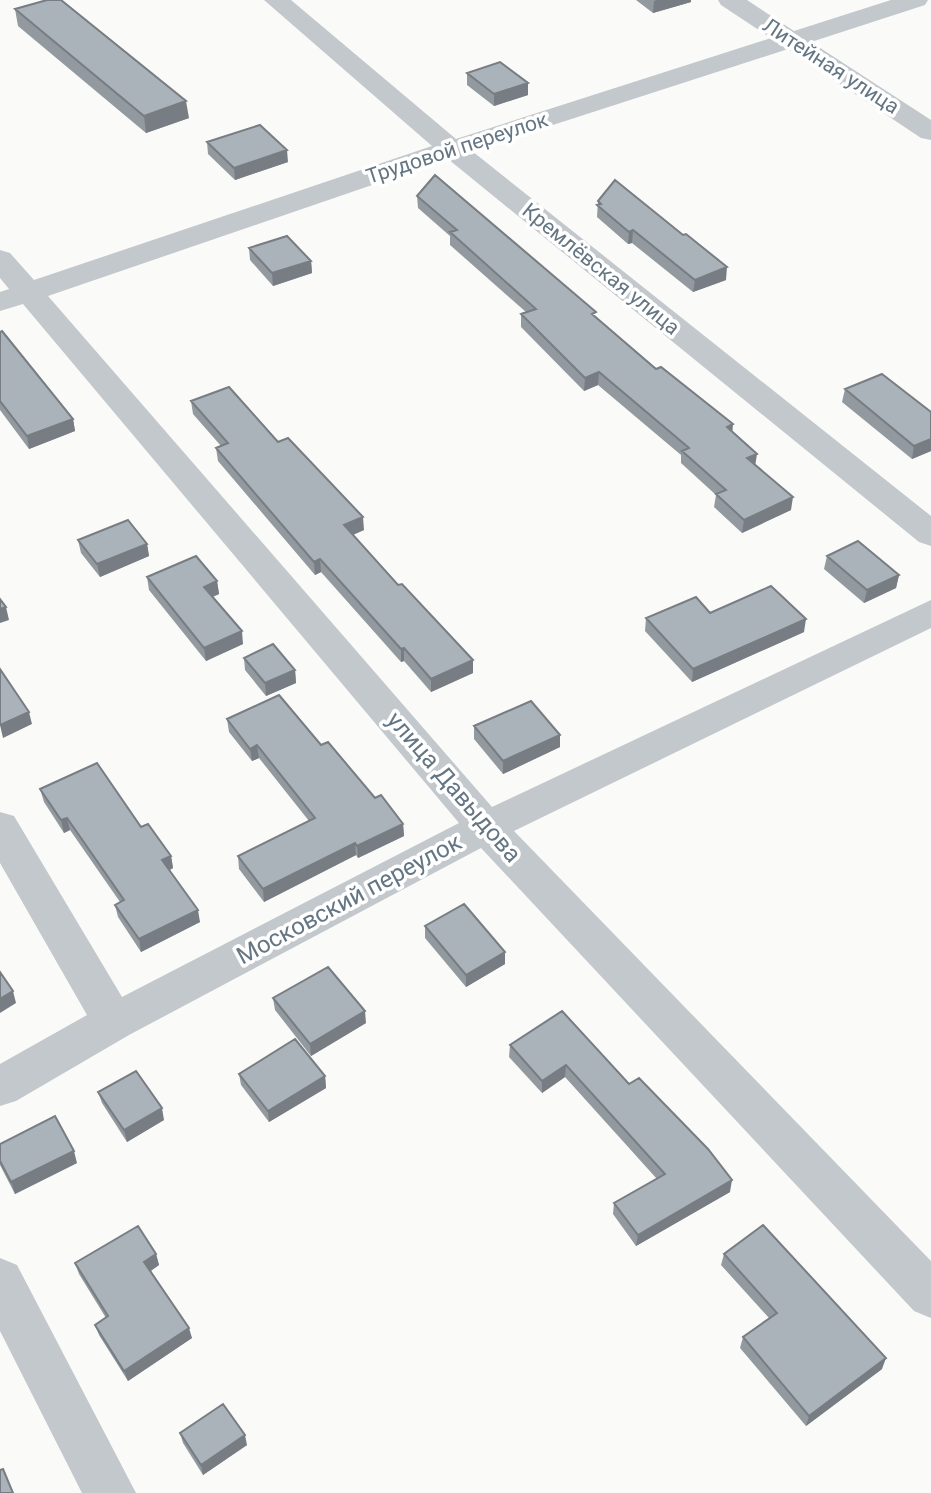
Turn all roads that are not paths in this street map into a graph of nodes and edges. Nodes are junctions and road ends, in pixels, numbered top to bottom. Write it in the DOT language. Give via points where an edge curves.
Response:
graph roads {
  1 [pos="276,0"];
  2 [pos="730,0"];
  3 [pos="916,0"];
  4 [pos="792,41"];
  5 [pos="931,132"];
  6 [pos="452,149"];
  7 [pos="0,259"];
  8 [pos="14,297"];
  9 [pos="931,534"];
  10 [pos="931,613"];
  11 [pos="0,827"];
  12 [pos="486,827"];
  13 [pos="114,1022"];
  14 [pos="0,1087"];
  15 [pos="0,1281"];
  16 [pos="931,1295"];
  17 [pos="110,1493"];
  1 -- 6 [label="street, Кремлёвская улица"];
  2 -- 4 [label="street, Литейная улица"];
  3 -- 4 [label="street, Трудовой переулок"];
  4 -- 5 [label="street, Литейная улица"];
  4 -- 6 [label="street, Трудовой переулок"];
  6 -- 8 [label="street, Трудовой переулок"];
  6 -- 9 [label="street, Кремлёвская улица"];
  7 -- 8 [label="street, улица Давыдова"];
  8 -- 12 [label="street, улица Давыдова"];
  10 -- 12 [label="street, Московский переулок"];
  11 -- 13 [label="street"];
  12 -- 13 [label="street, Московский переулок"];
  12 -- 16 [label="street, улица Давыдова"];
  13 -- 14 [label="street, Московский переулок"];
  15 -- 17 [label="street"];
}
